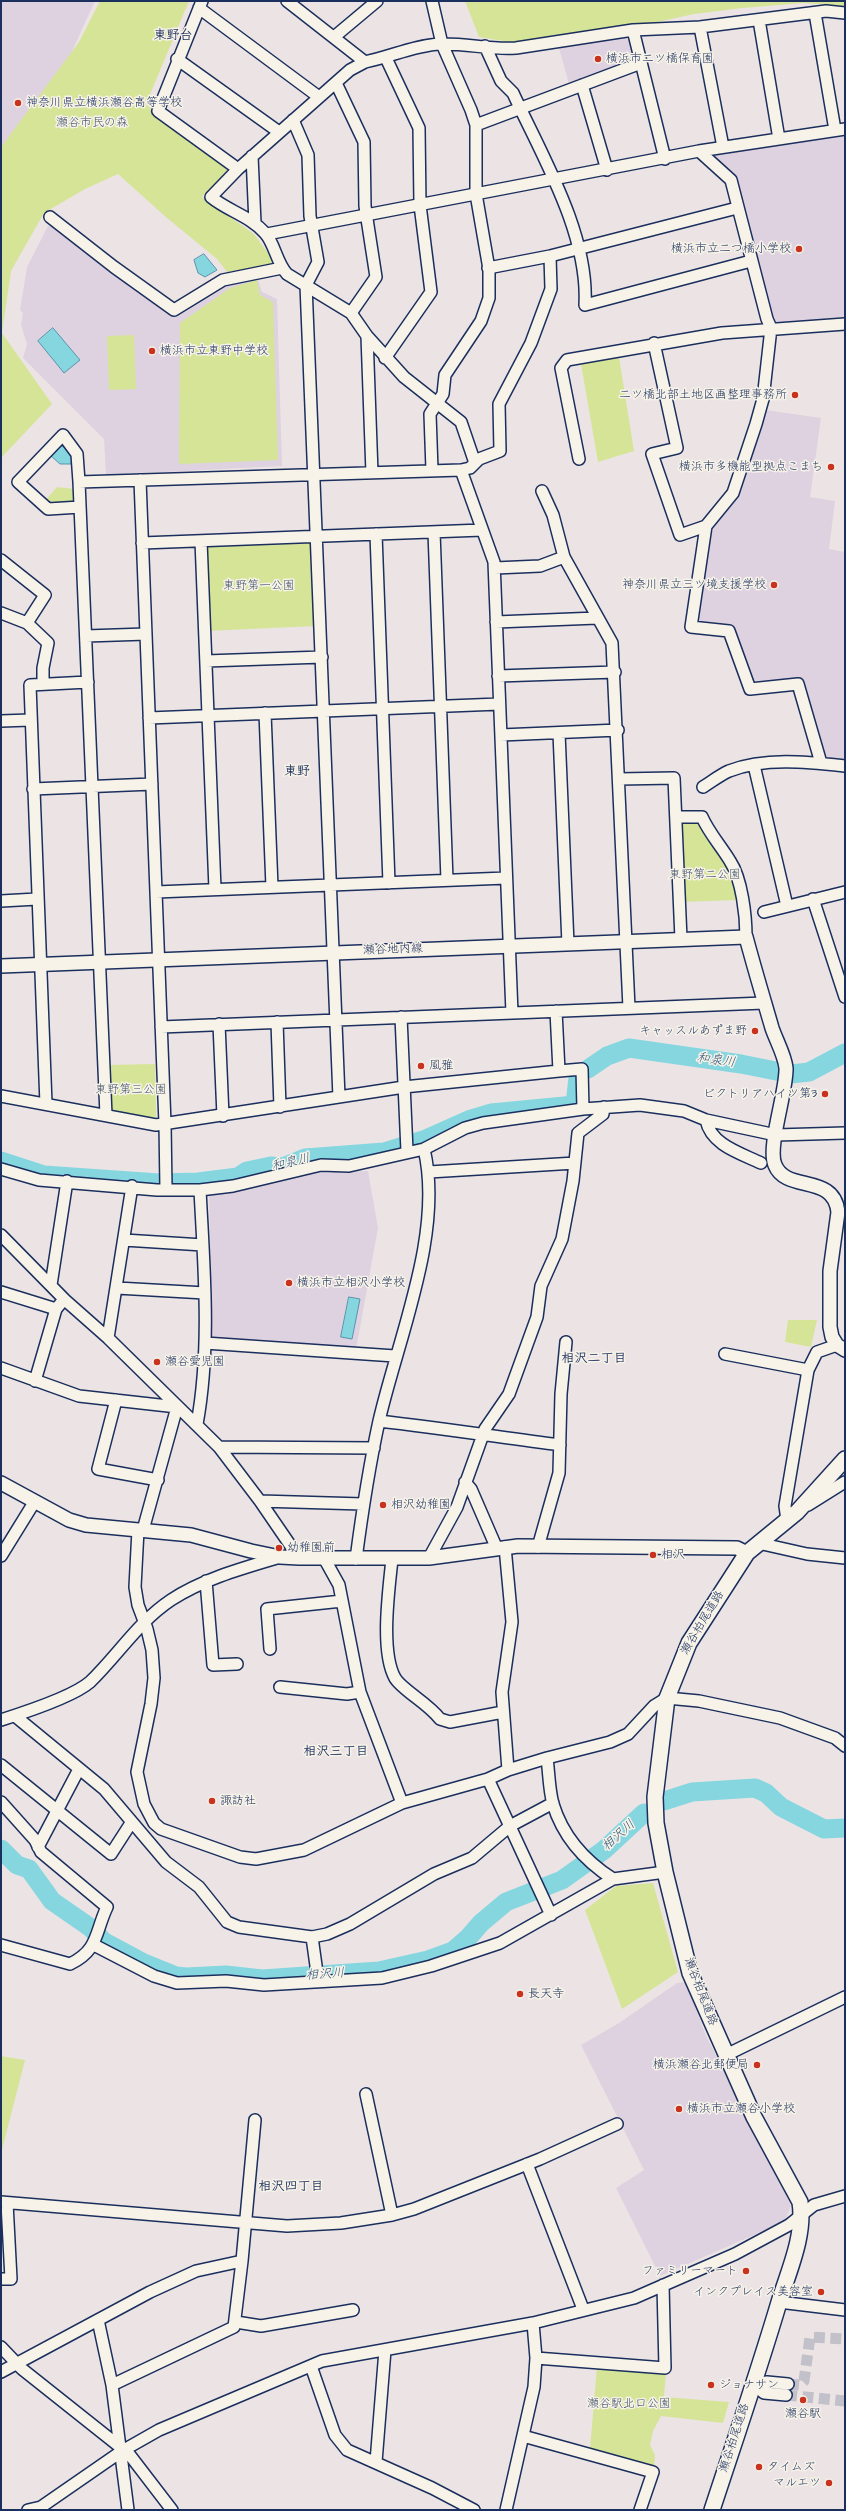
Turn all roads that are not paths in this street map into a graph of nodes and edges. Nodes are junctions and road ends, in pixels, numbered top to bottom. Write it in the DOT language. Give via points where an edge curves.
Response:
graph roads {
  1 [pos="287,1"];
  2 [pos="377,1"];
  3 [pos="432,1"];
  4 [pos="201,4"];
  5 [pos="815,13"];
  6 [pos="845,13"];
  7 [pos="759,20"];
  8 [pos="700,27"];
  9 [pos="633,30"];
  10 [pos="334,37"];
  11 [pos="442,44"];
  12 [pos="485,46"];
  13 [pos="386,58"];
  14 [pos="177,59"];
  15 [pos="366,62"];
  16 [pos="641,63"];
  17 [pos="336,83"];
  18 [pos="582,85"];
  19 [pos="319,97"];
  20 [pos="520,108"];
  21 [pos="293,120"];
  22 [pos="476,125"];
  23 [pos="840,129"];
  24 [pos="279,132"];
  25 [pos="780,139"];
  26 [pos="723,147"];
  27 [pos="699,151"];
  28 [pos="252,156"];
  29 [pos="665,159"];
  30 [pos="238,169"];
  31 [pos="607,170"];
  32 [pos="553,180"];
  33 [pos="476,194"];
  34 [pos="420,206"];
  35 [pos="737,208"];
  36 [pos="366,215"];
  37 [pos="50,217"];
  38 [pos="255,223"];
  39 [pos="312,225"];
  40 [pos="267,234"];
  41 [pos="578,248"];
  42 [pos="550,256"];
  43 [pos="751,261"];
  44 [pos="282,268"];
  45 [pos="488,268"];
  46 [pos="306,285"];
  47 [pos="351,313"];
  48 [pos="845,324"];
  49 [pos="771,328"];
  50 [pos="367,336"];
  51 [pos="654,343"];
  52 [pos="385,358"];
  53 [pos="437,403"];
  54 [pos="579,459"];
  55 [pos="475,463"];
  56 [pos="432,470"];
  57 [pos="461,470"];
  58 [pos="372,473"];
  59 [pos="315,475"];
  60 [pos="140,480"];
  61 [pos="79,482"];
  62 [pos="536,506"];
  63 [pos="80,508"];
  64 [pos="706,526"];
  65 [pos="482,530"];
  66 [pos="434,532"];
  67 [pos="376,534"];
  68 [pos="318,536"];
  69 [pos="201,541"];
  70 [pos="142,543"];
  71 [pos="564,557"];
  72 [pos="1,560"];
  73 [pos="495,568"];
  74 [pos="1,613"];
  75 [pos="597,618"];
  76 [pos="496,622"];
  77 [pos="27,623"];
  78 [pos="146,634"];
  79 [pos="86,636"];
  80 [pos="322,656"];
  81 [pos="206,661"];
  82 [pos="615,672"];
  83 [pos="498,676"];
  84 [pos="88,682"];
  85 [pos="43,684"];
  86 [pos="499,704"];
  87 [pos="441,707"];
  88 [pos="382,709"];
  89 [pos="324,711"];
  90 [pos="265,713"];
  91 [pos="208,716"];
  92 [pos="149,718"];
  93 [pos="30,720"];
  94 [pos="1,721"];
  95 [pos="618,730"];
  96 [pos="559,732"];
  97 [pos="501,735"];
  98 [pos="821,763"];
  99 [pos="754,765"];
  100 [pos="845,766"];
  101 [pos="619,780"];
  102 [pos="152,784"];
  103 [pos="92,786"];
  104 [pos="703,787"];
  105 [pos="33,789"];
  106 [pos="676,817"];
  107 [pos="506,878"];
  108 [pos="447,880"];
  109 [pos="389,883"];
  110 [pos="331,885"];
  111 [pos="272,887"];
  112 [pos="215,889"];
  113 [pos="156,892"];
  114 [pos="845,892"];
  115 [pos="38,899"];
  116 [pos="813,899"];
  117 [pos="1,900"];
  118 [pos="787,906"];
  119 [pos="764,912"];
  120 [pos="746,937"];
  121 [pos="681,939"];
  122 [pos="626,941"];
  123 [pos="568,944"];
  124 [pos="509,946"];
  125 [pos="334,953"];
  126 [pos="158,959"];
  127 [pos="99,962"];
  128 [pos="40,964"];
  129 [pos="1,966"];
  130 [pos="845,997"];
  131 [pos="764,1003"];
  132 [pos="629,1008"];
  133 [pos="556,1011"];
  134 [pos="512,1013"];
  135 [pos="402,1017"];
  136 [pos="336,1020"];
  137 [pos="277,1022"];
  138 [pos="219,1024"];
  139 [pos="161,1027"];
  140 [pos="559,1071"];
  141 [pos="404,1087"];
  142 [pos="1,1096"];
  143 [pos="339,1098"];
  144 [pos="46,1104"];
  145 [pos="280,1107"];
  146 [pos="604,1107"];
  147 [pos="583,1109"];
  148 [pos="106,1115"];
  149 [pos="223,1116"];
  150 [pos="706,1120"];
  151 [pos="165,1124"];
  152 [pos="845,1133"];
  153 [pos="776,1135"];
  154 [pos="407,1146"];
  155 [pos="424,1149"];
  156 [pos="575,1163"];
  157 [pos="761,1163"];
  158 [pos="1,1169"];
  159 [pos="429,1172"];
  160 [pos="66,1181"];
  161 [pos="165,1185"];
  162 [pos="132,1186"];
  163 [pos="200,1190"];
  164 [pos="1,1236"];
  165 [pos="124,1240"];
  166 [pos="203,1245"];
  167 [pos="51,1285"];
  168 [pos="117,1288"];
  169 [pos="1,1292"];
  170 [pos="205,1293"];
  171 [pos="65,1300"];
  172 [pos="56,1309"];
  173 [pos="108,1338"];
  174 [pos="566,1342"];
  175 [pos="205,1344"];
  176 [pos="841,1348"];
  177 [pos="725,1354"];
  178 [pos="395,1356"];
  179 [pos="1,1368"];
  180 [pos="808,1370"];
  181 [pos="35,1381"];
  182 [pos="116,1400"];
  183 [pos="177,1407"];
  184 [pos="379,1421"];
  185 [pos="197,1424"];
  186 [pos="483,1434"];
  187 [pos="560,1445"];
  188 [pos="219,1447"];
  189 [pos="374,1448"];
  190 [pos="845,1459"];
  191 [pos="158,1480"];
  192 [pos="1,1482"];
  193 [pos="465,1482"];
  194 [pos="845,1482"];
  195 [pos="35,1501"];
  196 [pos="260,1501"];
  197 [pos="363,1504"];
  198 [pos="792,1516"];
  199 [pos="140,1530"];
  200 [pos="758,1543"];
  201 [pos="538,1547"];
  202 [pos="501,1548"];
  203 [pos="747,1553"];
  204 [pos="1,1556"];
  205 [pos="280,1557"];
  206 [pos="299,1558"];
  207 [pos="324,1558"];
  208 [pos="429,1558"];
  209 [pos="845,1558"];
  210 [pos="356,1559"];
  211 [pos="392,1559"];
  212 [pos="206,1581"];
  213 [pos="342,1601"];
  214 [pos="144,1622"];
  215 [pos="270,1648"];
  216 [pos="237,1664"];
  217 [pos="280,1687"];
  218 [pos="360,1692"];
  219 [pos="667,1698"];
  220 [pos="503,1712"];
  221 [pos="14,1716"];
  222 [pos="1,1720"];
  223 [pos="845,1746"];
  224 [pos="547,1758"];
  225 [pos="1,1765"];
  226 [pos="79,1769"];
  227 [pos="508,1770"];
  228 [pos="488,1779"];
  229 [pos="1,1802"];
  230 [pos="402,1803"];
  231 [pos="553,1803"];
  232 [pos="57,1811"];
  233 [pos="131,1823"];
  234 [pos="510,1826"];
  235 [pos="38,1847"];
  236 [pos="665,1872"];
  237 [pos="613,1879"];
  238 [pos="551,1914"];
  239 [pos="312,1937"];
  240 [pos="95,1942"];
  241 [pos="1,1945"];
  242 [pos="317,1976"];
  243 [pos="845,1997"];
  244 [pos="726,2055"];
  245 [pos="366,2094"];
  246 [pos="255,2120"];
  247 [pos="617,2124"];
  248 [pos="527,2164"];
  249 [pos="845,2196"];
  250 [pos="4,2203"];
  251 [pos="392,2215"];
  252 [pos="802,2215"];
  253 [pos="245,2223"];
  254 [pos="242,2261"];
  255 [pos="1,2280"];
  256 [pos="663,2285"];
  257 [pos="779,2302"];
  258 [pos="583,2309"];
  259 [pos="353,2310"];
  260 [pos="845,2310"];
  261 [pos="98,2320"];
  262 [pos="236,2322"];
  263 [pos="533,2323"];
  264 [pos="1,2347"];
  265 [pos="385,2350"];
  266 [pos="536,2358"];
  267 [pos="17,2364"];
  268 [pos="311,2366"];
  269 [pos="1,2372"];
  270 [pos="753,2384"];
  271 [pos="112,2385"];
  272 [pos="787,2390"];
  273 [pos="523,2436"];
  274 [pos="122,2451"];
  275 [pos="376,2462"];
  276 [pos="28,2510"];
  277 [pos="128,2510"];
  278 [pos="172,2510"];
  279 [pos="474,2510"];
  280 [pos="506,2510"];
  281 [pos="640,2510"];
  282 [pos="712,2510"];
  1 -- 10 [label="street"];
  2 -- 10 [label="street"];
  3 -- 11 [label="street"];
  4 -- 14 [label="street"];
  4 -- 19 [label="street"];
  5 -- 6 [label="street"];
  5 -- 7 [label="street"];
  5 -- 23 [label="street"];
  7 -- 8 [label="street"];
  7 -- 25 [label="street"];
  8 -- 9 [label="street"];
  8 -- 26 [label="street"];
  9 -- 12 [label="street" via="516,48"];
  9 -- 16 [label="street"];
  10 -- 15 [label="street"];
  11 -- 12 [label="street"];
  11 -- 13 [label="street"];
  11 -- 22 [label="street" via="472,110"];
  12 -- 20 [label="street" via="501,80 513,93"];
  13 -- 15 [label="street"];
  13 -- 34 [label="street" via="419,128"];
  14 -- 24 [label="street"];
  14 -- 30 [label="street" via="158,111"];
  15 -- 17 [label="street" via="356,66"];
  16 -- 18 [label="street"];
  16 -- 29 [label="street"];
  17 -- 19 [label="street"];
  17 -- 36 [label="street" via="364,142"];
  18 -- 20 [label="street"];
  18 -- 31 [label="street"];
  19 -- 21 [label="street"];
  20 -- 22 [label="street"];
  20 -- 32 [label="street"];
  21 -- 24 [label="street"];
  21 -- 39 [label="street" via="308,155"];
  22 -- 33 [label="street"];
  23 -- 25 [label="street"];
  24 -- 28 [label="street"];
  25 -- 26 [label="street"];
  26 -- 27 [label="street"];
  27 -- 29 [label="street"];
  27 -- 35 [label="street" via="731,180"];
  28 -- 30 [label="street"];
  28 -- 38 [label="street"];
  29 -- 31 [label="street"];
  30 -- 38 [label="street" via="211,197 224,208"];
  31 -- 32 [label="street"];
  32 -- 33 [label="street"];
  32 -- 41 [label="street"];
  33 -- 34 [label="street"];
  33 -- 45 [label="street"];
  34 -- 36 [label="street"];
  34 -- 52 [label="street" via="431,292"];
  35 -- 41 [label="street"];
  35 -- 43 [label="street"];
  36 -- 39 [label="street"];
  36 -- 47 [label="street" via="376,277"];
  37 -- 44 [label="street" via="174,310 223,280"];
  38 -- 40 [label="street"];
  39 -- 40 [label="street"];
  39 -- 46 [label="street" via="318,262"];
  40 -- 44 [label="street"];
  41 -- 42 [label="street"];
  41 -- 43 [label="street" via="586,284 585,305"];
  42 -- 45 [label="street"];
  42 -- 55 [label="street" via="551,289 530,343 499,404 500,451"];
  43 -- 49 [label="street"];
  44 -- 46 [label="street"];
  45 -- 53 [label="street" via="489,298 481,321 445,375 443,394"];
  46 -- 47 [label="street"];
  46 -- 59 [label="street"];
  47 -- 50 [label="street"];
  48 -- 49 [label="street"];
  49 -- 51 [label="street"];
  49 -- 64 [label="street" via="763,399 756,424 733,493"];
  50 -- 52 [label="street"];
  50 -- 58 [label="street"];
  51 -- 54 [label="street" via="567,360 561,368"];
  51 -- 64 [label="street" via="676,448 652,454 680,535"];
  52 -- 53 [label="street"];
  53 -- 55 [label="street" via="461,422"];
  53 -- 56 [label="street" via="430,414"];
  55 -- 57 [label="street" via="470,468"];
  56 -- 57 [label="street"];
  56 -- 58 [label="street"];
  57 -- 65 [label="street"];
  58 -- 59 [label="street"];
  59 -- 60 [label="street"];
  59 -- 68 [label="street"];
  60 -- 61 [label="street"];
  60 -- 70 [label="street"];
  61 -- 63 [label="street"];
  61 -- 63 [label="street" via="77,454 63,434 18,482 48,509"];
  62 -- 71 [label="street" via="545,496"];
  63 -- 79 [label="street"];
  64 -- 98 [label="street" via="691,626 729,631 750,689 798,684"];
  65 -- 66 [label="street"];
  65 -- 73 [label="street"];
  66 -- 67 [label="street"];
  66 -- 87 [label="street"];
  67 -- 68 [label="street"];
  67 -- 88 [label="street"];
  68 -- 69 [label="street"];
  68 -- 80 [label="street"];
  69 -- 70 [label="street"];
  69 -- 81 [label="street"];
  70 -- 78 [label="street"];
  71 -- 73 [label="street" via="540,566"];
  71 -- 75 [label="street"];
  72 -- 77 [label="street" via="45,595"];
  73 -- 76 [label="street"];
  74 -- 77 [label="street"];
  75 -- 76 [label="street"];
  75 -- 82 [label="street" via="612,643"];
  76 -- 83 [label="street"];
  77 -- 85 [label="street" via="48,643"];
  78 -- 79 [label="street"];
  78 -- 92 [label="street"];
  79 -- 84 [label="street"];
  80 -- 81 [label="street"];
  80 -- 89 [label="street"];
  81 -- 91 [label="street"];
  82 -- 83 [label="street"];
  82 -- 95 [label="street"];
  83 -- 86 [label="street"];
  84 -- 85 [label="street"];
  84 -- 103 [label="street"];
  85 -- 93 [label="street" via="30,685"];
  86 -- 87 [label="street"];
  86 -- 97 [label="street"];
  87 -- 88 [label="street"];
  87 -- 108 [label="street"];
  88 -- 89 [label="street"];
  88 -- 109 [label="street"];
  89 -- 90 [label="street"];
  89 -- 110 [label="street"];
  90 -- 91 [label="street"];
  90 -- 111 [label="street"];
  91 -- 92 [label="street"];
  91 -- 112 [label="street"];
  92 -- 102 [label="street"];
  93 -- 94 [label="street"];
  93 -- 105 [label="street"];
  95 -- 96 [label="street"];
  95 -- 101 [label="street"];
  96 -- 97 [label="street"];
  96 -- 123 [label="street"];
  97 -- 107 [label="street"];
  98 -- 99 [label="street" via="787,762"];
  98 -- 100 [label="street"];
  99 -- 104 [label="street" via="729,771"];
  99 -- 118 [label="street"];
  101 -- 106 [label="street" via="674,778"];
  101 -- 122 [label="street"];
  102 -- 103 [label="street"];
  102 -- 113 [label="street"];
  103 -- 105 [label="street"];
  103 -- 127 [label="street"];
  105 -- 115 [label="street"];
  106 -- 120 [label="street" via="702,816 707,829 732,862 746,915"];
  106 -- 121 [label="street"];
  107 -- 108 [label="street"];
  107 -- 124 [label="street"];
  108 -- 109 [label="street"];
  109 -- 110 [label="street"];
  110 -- 111 [label="street"];
  110 -- 125 [label="street"];
  111 -- 112 [label="street"];
  112 -- 113 [label="street"];
  113 -- 126 [label="street"];
  114 -- 116 [label="street"];
  115 -- 117 [label="street"];
  115 -- 128 [label="street"];
  116 -- 118 [label="street"];
  116 -- 130 [label="street"];
  118 -- 119 [label="street"];
  120 -- 121 [label="street, 瀬谷地内線"];
  120 -- 131 [label="street"];
  121 -- 122 [label="street, 瀬谷地内線"];
  122 -- 123 [label="street, 瀬谷地内線"];
  122 -- 132 [label="street"];
  123 -- 124 [label="street, 瀬谷地内線"];
  124 -- 125 [label="street, 瀬谷地内線"];
  124 -- 134 [label="street"];
  125 -- 126 [label="street, 瀬谷地内線"];
  125 -- 136 [label="street"];
  126 -- 127 [label="street, 瀬谷地内線"];
  126 -- 139 [label="street"];
  127 -- 128 [label="street, 瀬谷地内線"];
  127 -- 148 [label="street"];
  128 -- 129 [label="street, 瀬谷地内線"];
  128 -- 144 [label="street"];
  131 -- 132 [label="street"];
  131 -- 153 [label="street" via="785,1071"];
  132 -- 133 [label="street"];
  133 -- 134 [label="street"];
  133 -- 140 [label="street"];
  134 -- 135 [label="street"];
  135 -- 136 [label="street"];
  135 -- 141 [label="street"];
  136 -- 137 [label="street"];
  136 -- 143 [label="street"];
  137 -- 138 [label="street"];
  137 -- 145 [label="street"];
  138 -- 139 [label="street"];
  138 -- 149 [label="street"];
  139 -- 151 [label="street"];
  140 -- 141 [label="street"];
  140 -- 147 [label="street" via="582,1069"];
  141 -- 143 [label="street"];
  141 -- 154 [label="street"];
  142 -- 144 [label="street"];
  143 -- 145 [label="street"];
  144 -- 148 [label="street"];
  145 -- 149 [label="street"];
  146 -- 147 [label="street"];
  146 -- 150 [label="street" via="640,1104 684,1111"];
  146 -- 156 [label="street" via="603,1114 578,1133"];
  147 -- 155 [label="street" via="483,1123 465,1128"];
  148 -- 151 [label="street" via="156,1125"];
  149 -- 151 [label="street"];
  150 -- 153 [label="street"];
  150 -- 157 [label="street" via="710,1133 716,1139"];
  151 -- 161 [label="street"];
  152 -- 153 [label="street"];
  153 -- 176 [label="street" via="774,1165 780,1173 826,1190 837,1203 830,1271 830,1327 832,1337"];
  154 -- 155 [label="street"];
  154 -- 163 [label="street" via="349,1166 321,1165 232,1186"];
  155 -- 159 [label="street"];
  156 -- 159 [label="street"];
  156 -- 186 [label="street" via="562,1239 541,1286 537,1317 509,1394"];
  158 -- 160 [label="street" via="39,1180"];
  159 -- 178 [label="street" via="429,1219"];
  160 -- 162 [label="street"];
  160 -- 167 [label="street"];
  161 -- 162 [label="street"];
  161 -- 163 [label="street"];
  162 -- 165 [label="street"];
  163 -- 166 [label="street"];
  164 -- 167 [label="street"];
  165 -- 166 [label="street"];
  165 -- 168 [label="street"];
  166 -- 170 [label="street"];
  167 -- 171 [label="street"];
  168 -- 170 [label="street"];
  168 -- 173 [label="street"];
  169 -- 172 [label="street"];
  170 -- 175 [label="street"];
  171 -- 172 [label="street"];
  171 -- 173 [label="street"];
  172 -- 181 [label="street"];
  173 -- 183 [label="street"];
  174 -- 187 [label="street"];
  175 -- 178 [label="street"];
  175 -- 185 [label="street" via="204,1383"];
  176 -- 180 [label="street" via="817,1352"];
  177 -- 180 [label="street"];
  178 -- 184 [label="street"];
  179 -- 181 [label="street"];
  180 -- 198 [label="street" via="785,1506"];
  181 -- 182 [label="street" via="79,1396"];
  182 -- 183 [label="street"];
  182 -- 191 [label="street" via="98,1469"];
  183 -- 185 [label="street"];
  183 -- 191 [label="street"];
  184 -- 186 [label="street"];
  184 -- 189 [label="street"];
  185 -- 188 [label="street"];
  186 -- 187 [label="street"];
  186 -- 193 [label="street"];
  187 -- 201 [label="street" via="559,1473"];
  188 -- 189 [label="street"];
  188 -- 196 [label="street"];
  189 -- 197 [label="street"];
  190 -- 198 [label="main road, 瀬谷柏尾道路"];
  191 -- 199 [label="street"];
  192 -- 195 [label="street"];
  193 -- 202 [label="street"];
  193 -- 208 [label="street" via="457,1507"];
  194 -- 198 [label="street"];
  195 -- 199 [label="street" via="69,1520 86,1525"];
  195 -- 204 [label="street"];
  196 -- 197 [label="street"];
  196 -- 206 [label="street"];
  197 -- 210 [label="street"];
  198 -- 200 [label="main road, 瀬谷柏尾道路"];
  199 -- 205 [label="street" via="191,1535"];
  199 -- 214 [label="street" via="135,1587"];
  200 -- 203 [label="main road, 瀬谷柏尾道路"];
  200 -- 209 [label="street" via="807,1554"];
  201 -- 202 [label="street"];
  201 -- 203 [label="street" via="737,1548"];
  202 -- 208 [label="street"];
  202 -- 220 [label="street" via="512,1622 502,1692"];
  203 -- 219 [label="main road, 瀬谷柏尾道路" via="689,1643"];
  205 -- 206 [label="street"];
  205 -- 212 [label="street"];
  206 -- 207 [label="street"];
  207 -- 210 [label="street"];
  207 -- 213 [label="street" via="339,1585"];
  208 -- 211 [label="street"];
  210 -- 211 [label="street"];
  211 -- 220 [label="street" via="386,1626 387,1647 395,1678 433,1709 440,1719 450,1722"];
  212 -- 214 [label="street" via="172,1600"];
  212 -- 216 [label="street" via="213,1665"];
  213 -- 215 [label="street" via="267,1609"];
  213 -- 218 [label="street"];
  214 -- 221 [label="street" via="89,1682 74,1691"];
  214 -- 230 [label="street" via="152,1650 154,1678 137,1772 144,1804 154,1823 161,1828 240,1857 256,1859 304,1850"];
  217 -- 218 [label="street" via="347,1694"];
  218 -- 230 [label="street"];
  219 -- 223 [label="street" via="699,1701 799,1723 835,1738"];
  219 -- 224 [label="street" via="654,1706 628,1734 610,1742"];
  219 -- 236 [label="main road, 瀬谷柏尾道路" via="655,1797 656,1822"];
  220 -- 227 [label="street"];
  221 -- 222 [label="street"];
  221 -- 226 [label="street"];
  224 -- 227 [label="street"];
  224 -- 231 [label="street"];
  225 -- 232 [label="street"];
  226 -- 232 [label="street"];
  226 -- 233 [label="street" via="104,1789"];
  227 -- 228 [label="street"];
  228 -- 230 [label="street"];
  228 -- 234 [label="street"];
  229 -- 235 [label="street"];
  231 -- 234 [label="street"];
  231 -- 237 [label="street" via="576,1848 589,1863"];
  232 -- 233 [label="street" via="111,1854"];
  232 -- 235 [label="street"];
  233 -- 239 [label="street" via="166,1862 199,1887 227,1922 239,1927"];
  234 -- 238 [label="street"];
  234 -- 239 [label="street" via="472,1858 434,1874 350,1924 328,1934"];
  235 -- 240 [label="street" via="107,1907"];
  236 -- 237 [label="street"];
  236 -- 244 [label="main road, 瀬谷柏尾道路" via="690,1973"];
  237 -- 238 [label="street"];
  238 -- 242 [label="street" via="500,1943 431,1966 382,1978"];
  239 -- 242 [label="street"];
  240 -- 241 [label="street" via="70,1964"];
  240 -- 242 [label="street" via="154,1976 177,1983 226,1981 264,1985"];
  243 -- 244 [label="street"];
  244 -- 252 [label="main road, 瀬谷柏尾道路" via="754,2117 800,2202"];
  245 -- 251 [label="street"];
  246 -- 253 [label="street"];
  247 -- 248 [label="street"];
  248 -- 251 [label="street" via="414,2209"];
  248 -- 258 [label="street"];
  249 -- 252 [label="street" via="814,2205"];
  250 -- 253 [label="street"];
  250 -- 255 [label="street" via="11,2279"];
  251 -- 253 [label="street" via="341,2223 287,2226"];
  252 -- 256 [label="street" via="735,2254"];
  252 -- 257 [label="main road, 瀬谷柏尾道路" via="798,2240"];
  253 -- 254 [label="street"];
  254 -- 261 [label="street" via="196,2271"];
  254 -- 262 [label="street"];
  256 -- 258 [label="street" via="634,2298"];
  256 -- 266 [label="street" via="665,2368"];
  257 -- 260 [label="street"];
  257 -- 270 [label="main road, 瀬谷柏尾道路"];
  258 -- 263 [label="street"];
  259 -- 262 [label="street" via="261,2326"];
  261 -- 267 [label="street"];
  261 -- 271 [label="street"];
  262 -- 271 [label="street" via="234,2327"];
  263 -- 265 [label="street"];
  263 -- 266 [label="street"];
  264 -- 267 [label="street"];
  265 -- 268 [label="street" via="322,2361"];
  265 -- 275 [label="street"];
  266 -- 273 [label="street" via="534,2387"];
  267 -- 269 [label="street"];
  267 -- 274 [label="street" via="68,2403"];
  268 -- 274 [label="street" via="159,2430"];
  268 -- 275 [label="street" via="335,2435 348,2450"];
  270 -- 272 [label="street" via="767,2382"];
  270 -- 282 [label="main road, 瀬谷柏尾道路"];
  271 -- 274 [label="street"];
  273 -- 280 [label="street"];
  273 -- 281 [label="street" via="653,2472"];
  274 -- 276 [label="street" via="41,2507"];
  274 -- 277 [label="street"];
  274 -- 278 [label="street" via="129,2454"];
  275 -- 279 [label="street"];
}
